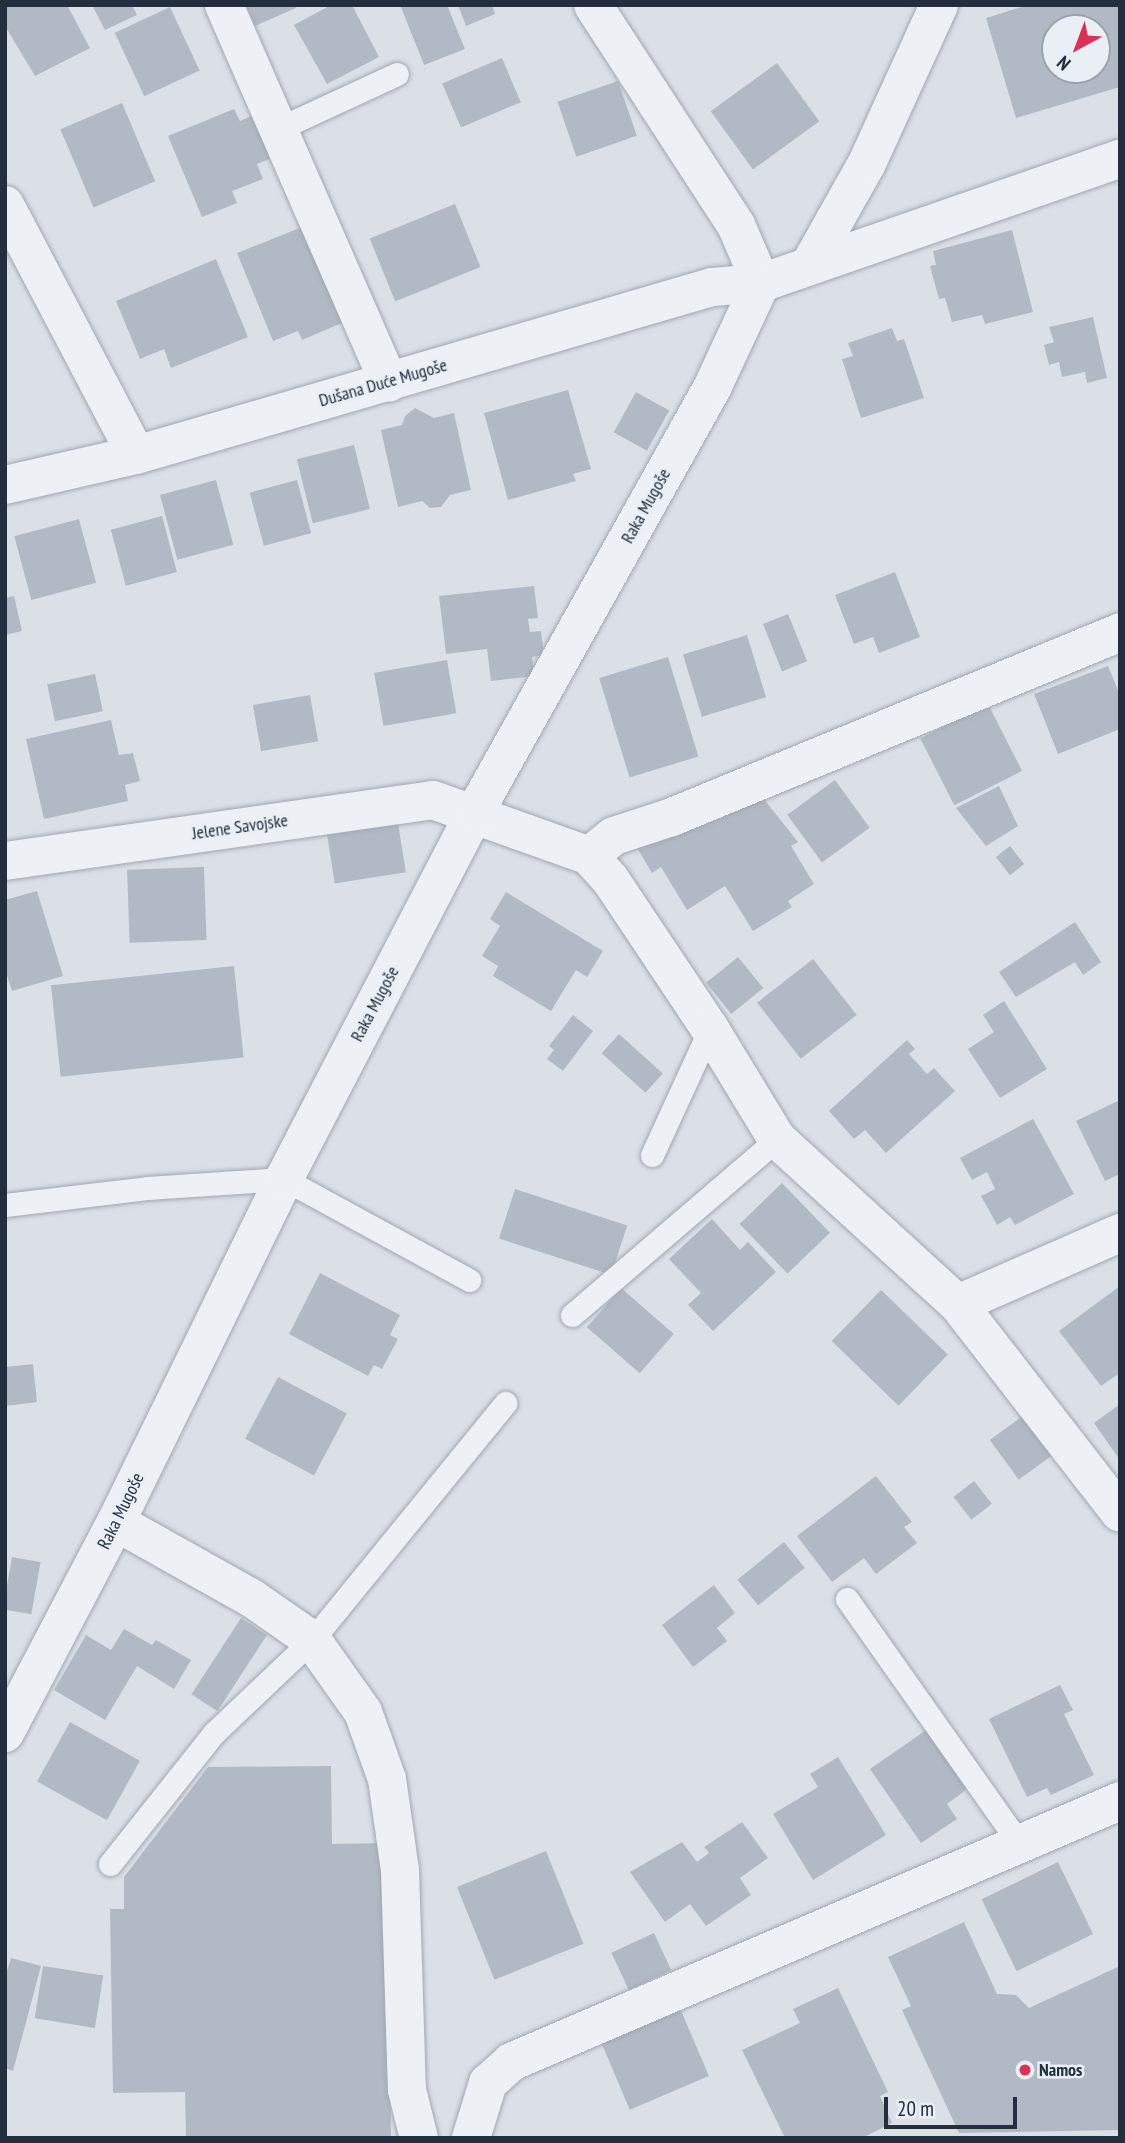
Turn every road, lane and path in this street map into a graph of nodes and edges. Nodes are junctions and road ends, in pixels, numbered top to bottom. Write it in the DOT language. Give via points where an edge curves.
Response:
graph roads {
  1 [pos="224,5"];
  2 [pos="593,5"];
  3 [pos="939,5"];
  4 [pos="397,74"];
  5 [pos="278,130"];
  6 [pos="1120,159"];
  7 [pos="5,205"];
  8 [pos="809,266"];
  9 [pos="761,283"];
  10 [pos="389,382"];
  11 [pos="136,454"];
  12 [pos="5,485"];
  13 [pos="1120,632"];
  14 [pos="475,812"];
  15 [pos="589,856"];
  16 [pos="5,861"];
  17 [pos="710,1029"];
  18 [pos="777,1139"];
  19 [pos="652,1156"];
  20 [pos="284,1179"];
  21 [pos="5,1205"];
  22 [pos="1120,1233"];
  23 [pos="469,1280"];
  24 [pos="958,1304"];
  25 [pos="572,1315"];
  26 [pos="505,1403"];
  27 [pos="1120,1513"];
  28 [pos="116,1522"];
  29 [pos="846,1599"];
  30 [pos="312,1640"];
  31 [pos="5,1733"];
  32 [pos="1120,1801"];
  33 [pos="1020,1844"];
  34 [pos="110,1864"];
  35 [pos="419,2138"];
  36 [pos="471,2138"];
  1 -- 5 [label="street"];
  2 -- 9 [label="street" via="736,225"];
  3 -- 8 [label="street" via="867,163"];
  4 -- 5 [label="lane"];
  5 -- 10 [label="street"];
  6 -- 8 [label="street, Dušana Duće Mugoše"];
  7 -- 11 [label="street"];
  8 -- 9 [label="street, Dušana Duće Mugoše"];
  9 -- 10 [label="street, Dušana Duće Mugoše" via="712,287"];
  9 -- 14 [label="street, Raka Mugoše" via="712,388"];
  10 -- 11 [label="street, Dušana Duće Mugoše"];
  11 -- 12 [label="street, Dušana Duće Mugoše"];
  13 -- 15 [label="street" via="672,817 614,836"];
  14 -- 15 [label="street, Jelene Savojske"];
  14 -- 16 [label="street, Jelene Savojske" via="433,800 415,801"];
  14 -- 20 [label="street, Raka Mugoše"];
  15 -- 17 [label="street" via="610,879"];
  17 -- 18 [label="street"];
  17 -- 19 [label="lane"];
  18 -- 24 [label="street"];
  18 -- 25 [label="lane"];
  20 -- 21 [label="lane" via="147,1188"];
  20 -- 23 [label="lane"];
  20 -- 28 [label="street, Raka Mugoše"];
  22 -- 24 [label="street"];
  24 -- 27 [label="street"];
  26 -- 30 [label="lane"];
  28 -- 30 [label="street" via="253,1599"];
  28 -- 31 [label="street, Raka Mugoše"];
  29 -- 33 [label="lane"];
  30 -- 34 [label="lane" via="214,1733"];
  30 -- 35 [label="street" via="363,1712 387,1779 400,1870 407,2091"];
  32 -- 33 [label="street"];
  33 -- 36 [label="street" via="511,2062 488,2082"];
}
